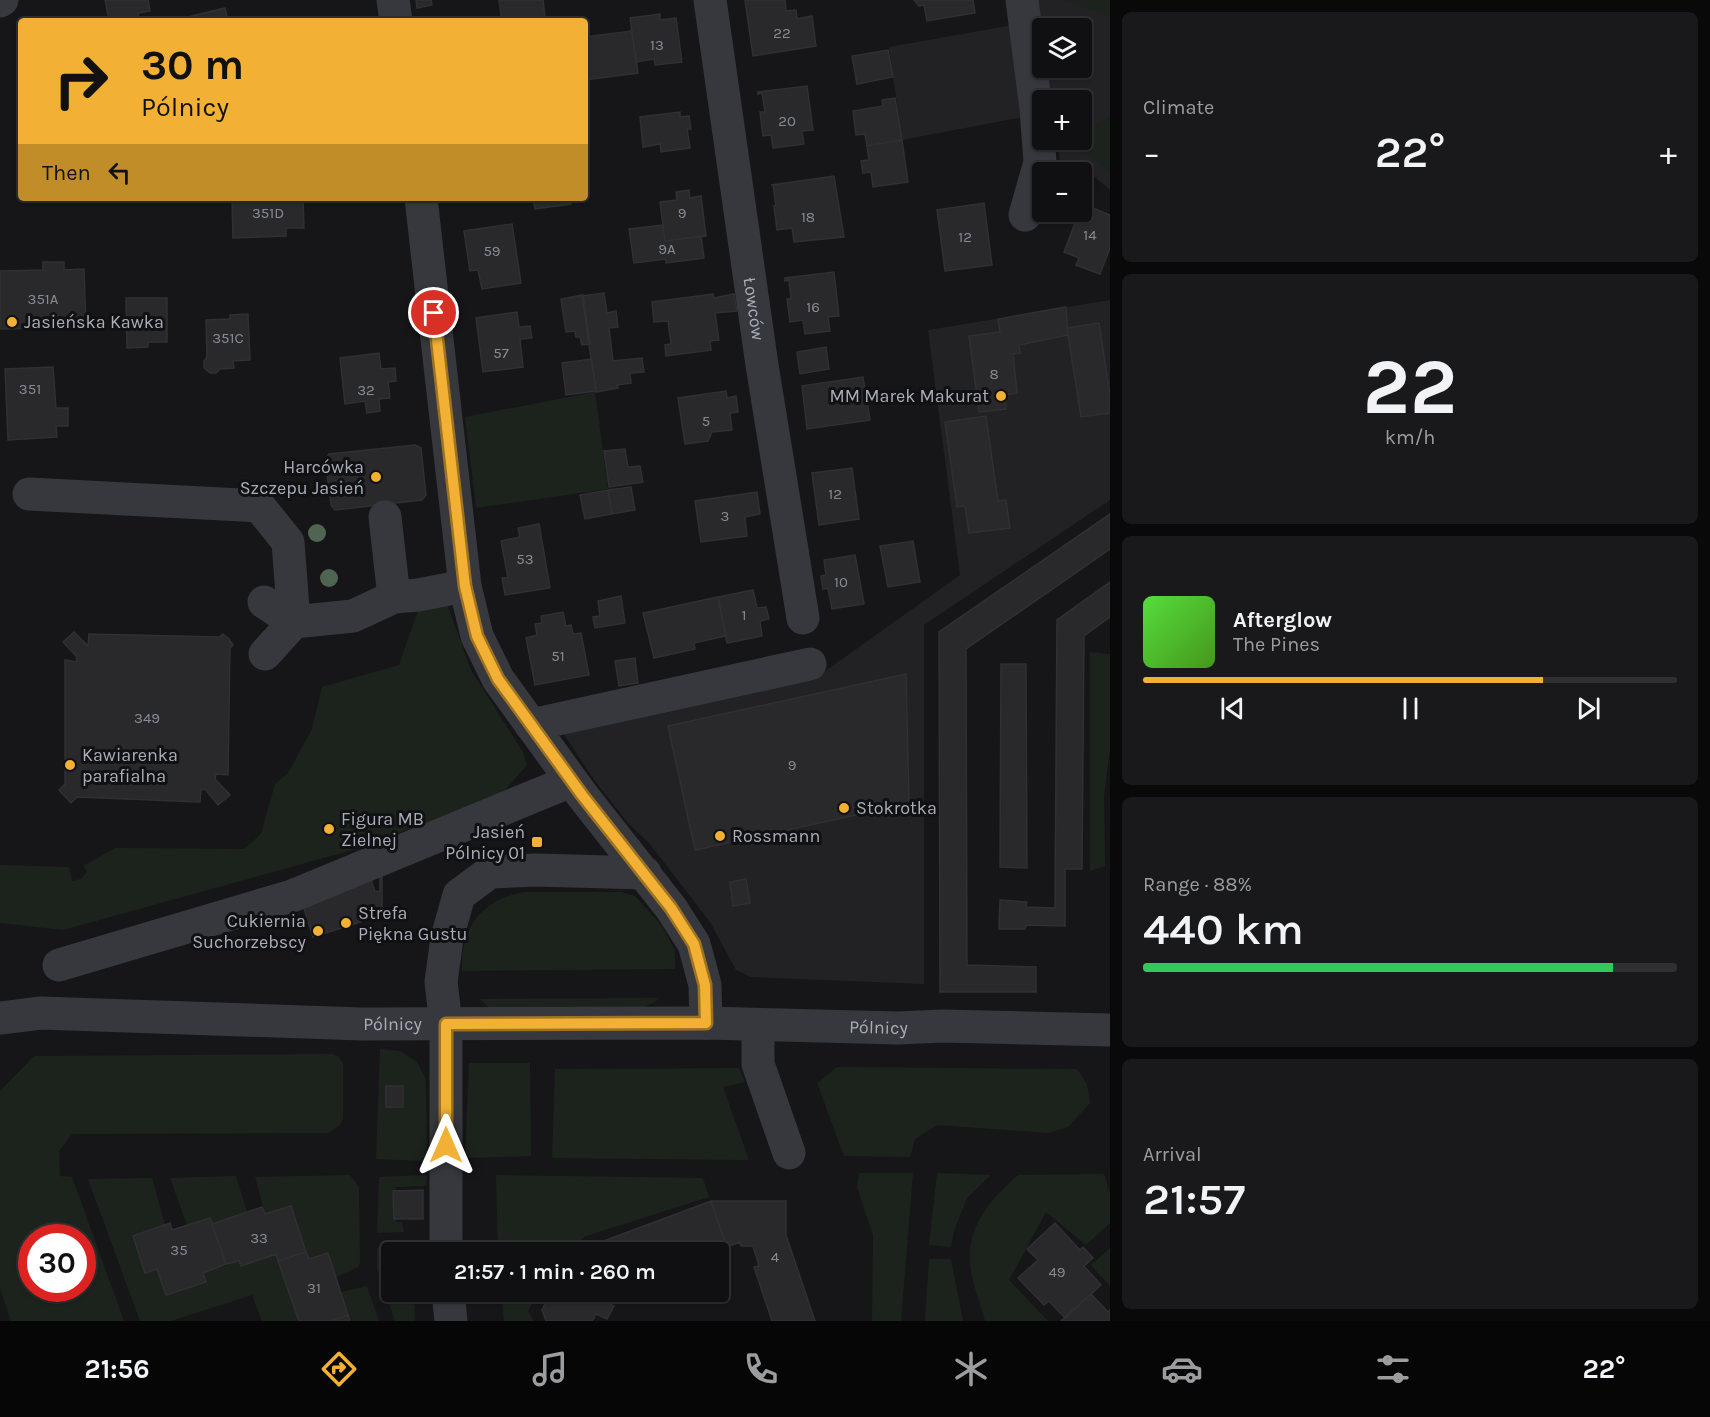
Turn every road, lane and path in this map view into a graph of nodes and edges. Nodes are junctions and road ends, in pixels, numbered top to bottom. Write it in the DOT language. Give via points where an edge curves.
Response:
graph roads {
  1 [pos="393,0"];
  2 [pos="710,0"];
  3 [pos="1022,0"];
  4 [pos="396,18"];
  5 [pos="421,201"];
  6 [pos="1025,215"];
  7 [pos="29,494"];
  8 [pos="385,517"];
  9 [pos="465,586"];
  10 [pos="394,597"];
  11 [pos="264,602"];
  12 [pos="803,618"];
  13 [pos="294,622"];
  14 [pos="266,654"];
  15 [pos="810,664"];
  16 [pos="531,725"];
  17 [pos="571,781"];
  18 [pos="645,873"];
  19 [pos="59,965"];
  20 [pos="0,1018"];
  21 [pos="706,1023"];
  22 [pos="446,1024"];
  23 [pos="758,1025"];
  24 [pos="1110,1030"];
  25 [pos="789,1153"];
  26 [pos="447,1242"];
  27 [pos="449,1302"];
  28 [pos="451,1321"];
  1 -- 4 [label="street"];
  2 -- 12 [label="street, Łowców"];
  3 -- 6 [label="street" via="1040,162"];
  5 -- 9 [label="street"];
  7 -- 13 [label="street" via="259,506 288,542"];
  8 -- 10 [label="street"];
  9 -- 10 [label="street"];
  9 -- 16 [label="street" via="482,647 498,679"];
  10 -- 13 [label="street" via="352,616"];
  11 -- 13 [label="street"];
  13 -- 14 [label="street"];
  15 -- 16 [label="street"];
  16 -- 17 [label="street"];
  17 -- 18 [label="street"];
  17 -- 19 [label="street" via="292,896"];
  18 -- 21 [label="street" via="694,944 705,985"];
  18 -- 22 [label="street" via="490,872 459,895 447,938 441,982"];
  20 -- 22 [label="street, Pólnicy" via="40,1013"];
  21 -- 22 [label="street, Pólnicy"];
  21 -- 23 [label="street, Pólnicy"];
  22 -- 26 [label="street"];
  23 -- 24 [label="street, Pólnicy"];
  23 -- 25 [label="street" via="758,1064"];
  27 -- 28 [label="street"];
}
